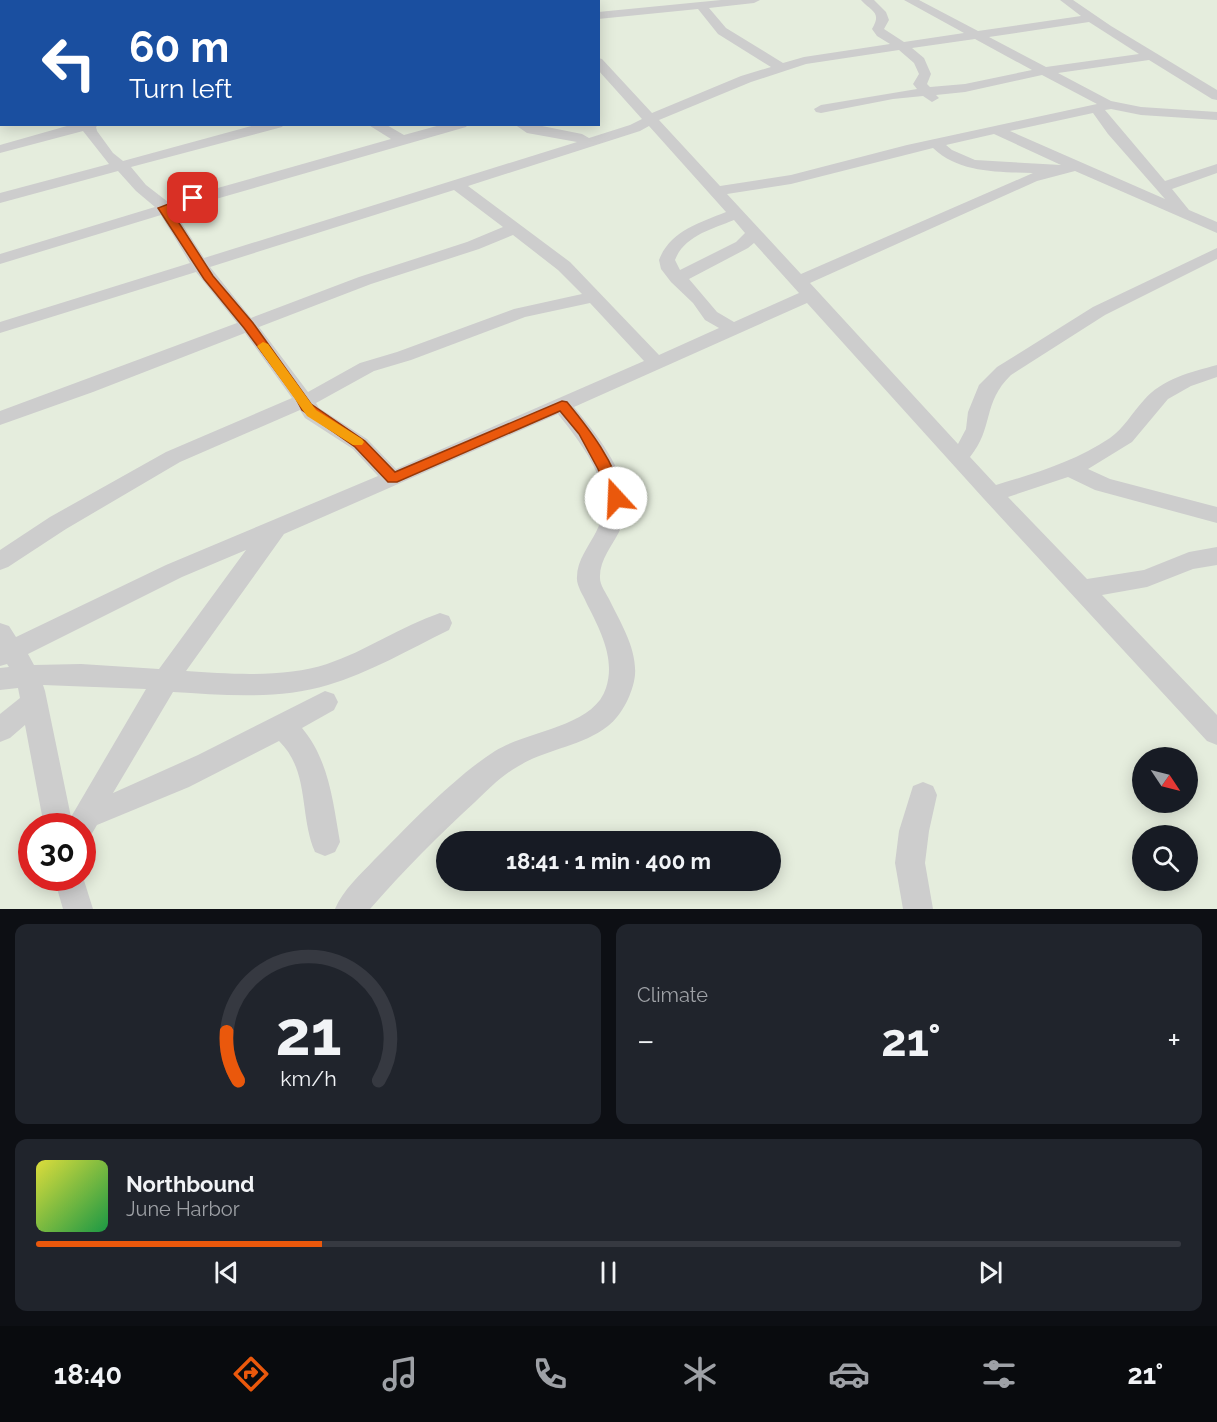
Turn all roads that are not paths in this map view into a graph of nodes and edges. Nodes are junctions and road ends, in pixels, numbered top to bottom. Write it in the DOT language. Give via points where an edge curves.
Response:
graph roads {
  1 [pos="754,0"];
  2 [pos="867,0"];
  3 [pos="910,0"];
  4 [pos="700,5"];
  5 [pos="1057,9"];
  6 [pos="600,16"];
  7 [pos="1091,18"];
  8 [pos="976,35"];
  9 [pos="901,47"];
  10 [pos="1152,56"];
  11 [pos="600,64"];
  12 [pos="780,68"];
  13 [pos="1043,71"];
  14 [pos="926,91"];
  15 [pos="1217,96"];
  16 [pos="937,103"];
  17 [pos="1104,107"];
  18 [pos="821,109"];
  19 [pos="1187,115"];
  20 [pos="1217,116"];
  21 [pos="650,120"];
  22 [pos="86,126"];
  23 [pos="91,126"];
  24 [pos="269,126"];
  25 [pos="378,126"];
  26 [pos="454,126"];
  27 [pos="525,126"];
  28 [pos="1207,127"];
  29 [pos="559,130"];
  30 [pos="998,131"];
  31 [pos="582,138"];
  32 [pos="600,139"];
  33 [pos="402,140"];
  34 [pos="937,144"];
  35 [pos="0,149"];
  36 [pos="120,165"];
  37 [pos="1077,166"];
  38 [pos="511,168"];
  39 [pos="1217,168"];
  40 [pos="1056,170"];
  41 [pos="458,185"];
  42 [pos="1163,188"];
  43 [pos="716,191"];
  44 [pos="0,198"];
  45 [pos="164,208"];
  46 [pos="736,214"];
  47 [pos="1185,214"];
  48 [pos="515,228"];
  49 [pos="1217,228"];
  50 [pos="754,234"];
  51 [pos="1217,253"];
  52 [pos="0,259"];
  53 [pos="198,264"];
  54 [pos="677,278"];
  55 [pos="804,289"];
  56 [pos="593,297"];
  57 [pos="248,326"];
  58 [pos="0,328"];
  59 [pos="733,330"];
  60 [pos="656,363"];
  61 [pos="1217,371"];
  62 [pos="303,401"];
  63 [pos="562,405"];
  64 [pos="0,418"];
  65 [pos="958,457"];
  66 [pos="1068,468"];
  67 [pos="393,479"];
  68 [pos="992,494"];
  69 [pos="1217,515"];
  70 [pos="276,528"];
  71 [pos="1217,556"];
  72 [pos="0,561"];
  73 [pos="1082,589"];
  74 [pos="440,623"];
  75 [pos="4,646"];
  76 [pos="26,675"];
  77 [pos="0,679"];
  78 [pos="168,680"];
  79 [pos="34,702"];
  80 [pos="324,702"];
  81 [pos="282,726"];
  82 [pos="0,730"];
  83 [pos="1217,733"];
  84 [pos="923,795"];
  85 [pos="55,813"];
  86 [pos="89,813"];
  87 [pos="96,816"];
  88 [pos="326,842"];
  89 [pos="73,891"];
  90 [pos="78,909"];
  91 [pos="350,909"];
  92 [pos="918,909"];
  1 -- 4 [label="street"];
  2 -- 9 [label="street" via="882,14 878,29"];
  3 -- 8 [label="street"];
  4 -- 6 [label="street"];
  4 -- 12 [label="street" via="722,31"];
  5 -- 7 [label="street"];
  5 -- 7 [label="street"];
  5 -- 8 [label="street"];
  7 -- 10 [label="street"];
  8 -- 9 [label="street"];
  8 -- 13 [label="street"];
  9 -- 12 [label="street"];
  9 -- 14 [label="street" via="925,70 920,84"];
  10 -- 13 [label="street"];
  10 -- 15 [label="street"];
  11 -- 21 [label="street"];
  12 -- 21 [label="street"];
  13 -- 14 [label="street" via="965,88"];
  13 -- 17 [label="street"];
  14 -- 16 [label="street"];
  14 -- 18 [label="street"];
  17 -- 19 [label="street"];
  17 -- 30 [label="street"];
  17 -- 42 [label="street" via="1113,131"];
  19 -- 20 [label="street"];
  19 -- 28 [label="street"];
  21 -- 32 [label="street"];
  21 -- 43 [label="street"];
  22 -- 35 [label="street"];
  23 -- 36 [label="street" via="108,156"];
  24 -- 36 [label="street"];
  25 -- 33 [label="street"];
  26 -- 33 [label="street"];
  27 -- 29 [label="street"];
  29 -- 31 [label="street"];
  30 -- 34 [label="street"];
  30 -- 37 [label="street"];
  31 -- 32 [label="street"];
  31 -- 38 [label="street" via="537,152"];
  32 -- 38 [label="street"];
  33 -- 45 [label="street"];
  34 -- 40 [label="street" via="942,152 973,163"];
  34 -- 43 [label="street" via="791,179"];
  36 -- 44 [label="street"];
  36 -- 45 [label="street"];
  37 -- 40 [label="street"];
  37 -- 47 [label="street"];
  38 -- 41 [label="street"];
  39 -- 42 [label="street"];
  40 -- 55 [label="street"];
  41 -- 48 [label="street"];
  41 -- 53 [label="street"];
  42 -- 47 [label="street"];
  43 -- 46 [label="street"];
  45 -- 52 [label="street"];
  45 -- 53 [label="street"];
  46 -- 50 [label="street"];
  46 -- 54 [label="street" via="696,231 672,247 667,260"];
  47 -- 49 [label="street"];
  48 -- 56 [label="street" via="563,266"];
  48 -- 57 [label="street" via="347,286"];
  50 -- 54 [label="street" via="742,245"];
  50 -- 55 [label="street"];
  51 -- 65 [label="street" via="1099,311 1004,370 986,391 976,429"];
  53 -- 57 [label="street"];
  53 -- 58 [label="street"];
  54 -- 59 [label="street" via="711,316"];
  55 -- 59 [label="street"];
  55 -- 65 [label="street"];
  56 -- 60 [label="street"];
  56 -- 62 [label="street" via="520,313 367,367"];
  57 -- 62 [label="street"];
  57 -- 64 [label="street"];
  59 -- 60 [label="street"];
  60 -- 63 [label="street"];
  61 -- 66 [label="street" via="1166,391 1123,438"];
  62 -- 67 [label="street" via="312,413 360,444"];
  62 -- 72 [label="street" via="173,457"];
  63 -- 67 [label="street"];
  63 -- 91 [label="street" via="584,432 612,482 616,498 611,524 589,564 588,579 622,659 620,689 602,717 585,729 509,757 488,772 420,834"];
  65 -- 68 [label="street"];
  66 -- 68 [label="street"];
  66 -- 69 [label="street" via="1103,485"];
  67 -- 70 [label="street"];
  68 -- 73 [label="street"];
  70 -- 75 [label="street"];
  70 -- 78 [label="street" via="236,578"];
  71 -- 73 [label="street" via="1189,561 1146,578"];
  73 -- 83 [label="street"];
  74 -- 78 [label="street" via="326,676 217,686"];
  75 -- 76 [label="street"];
  76 -- 77 [label="street"];
  76 -- 78 [label="street"];
  76 -- 79 [label="street"];
  78 -- 86 [label="street"];
  79 -- 82 [label="street"];
  79 -- 85 [label="street"];
  80 -- 81 [label="street"];
  81 -- 87 [label="street" via="209,765"];
  81 -- 88 [label="street" via="294,737 312,767"];
  84 -- 92 [label="street" via="910,863"];
  89 -- 90 [label="street"];
}
